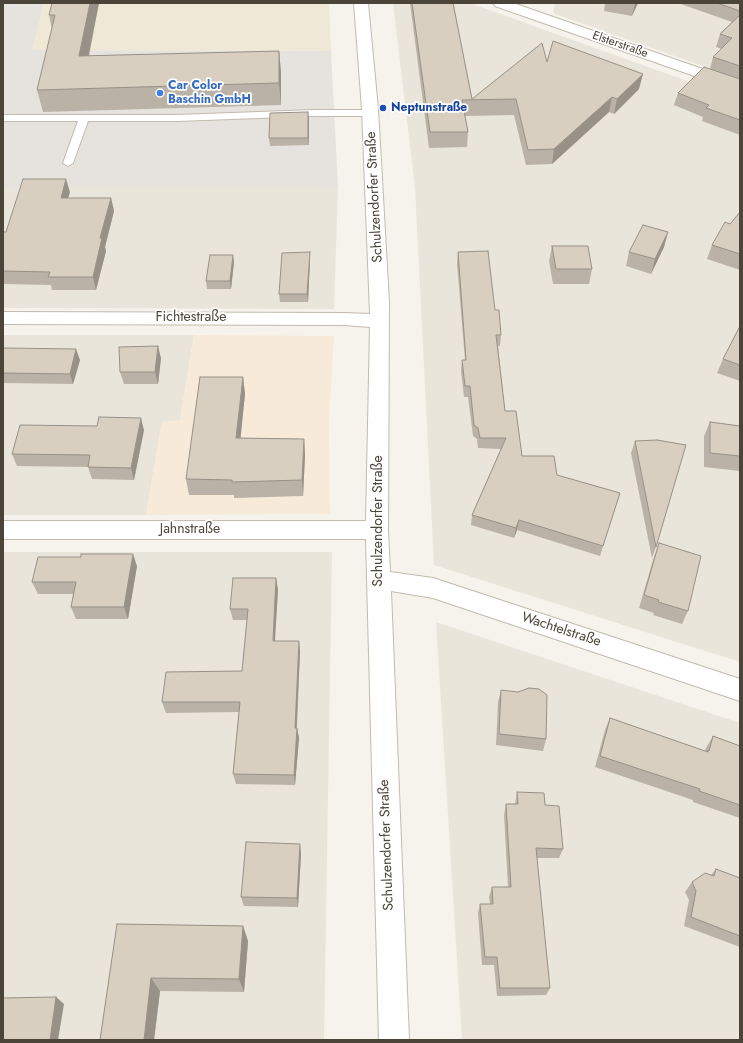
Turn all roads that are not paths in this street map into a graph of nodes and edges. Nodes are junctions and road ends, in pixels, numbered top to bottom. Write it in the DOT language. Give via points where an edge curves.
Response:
graph roads {
  1 [pos="361,3"];
  2 [pos="500,3"];
  3 [pos="533,9"];
  4 [pos="740,87"];
  5 [pos="370,113"];
  6 [pos="3,118"];
  7 [pos="84,118"];
  8 [pos="68,163"];
  9 [pos="3,318"];
  10 [pos="380,321"];
  11 [pos="3,530"];
  12 [pos="377,530"];
  13 [pos="379,580"];
  14 [pos="740,690"];
  15 [pos="394,1040"];
  1 -- 5 [label="street, Schulzendorfer Straße"];
  2 -- 3 [label="street, Elsterstraße"];
  3 -- 4 [label="street, Elsterstraße"];
  5 -- 7 [label="lane"];
  5 -- 10 [label="street, Schulzendorfer Straße"];
  6 -- 7 [label="lane"];
  7 -- 8 [label="lane"];
  9 -- 10 [label="street, Fichtestraße" via="336,318"];
  10 -- 12 [label="street, Schulzendorfer Straße"];
  11 -- 12 [label="street, Jahnstraße"];
  12 -- 13 [label="street, Schulzendorfer Straße"];
  13 -- 14 [label="street, Wachtelstraße" via="433,588"];
  13 -- 15 [label="street, Schulzendorfer Straße"];
}
